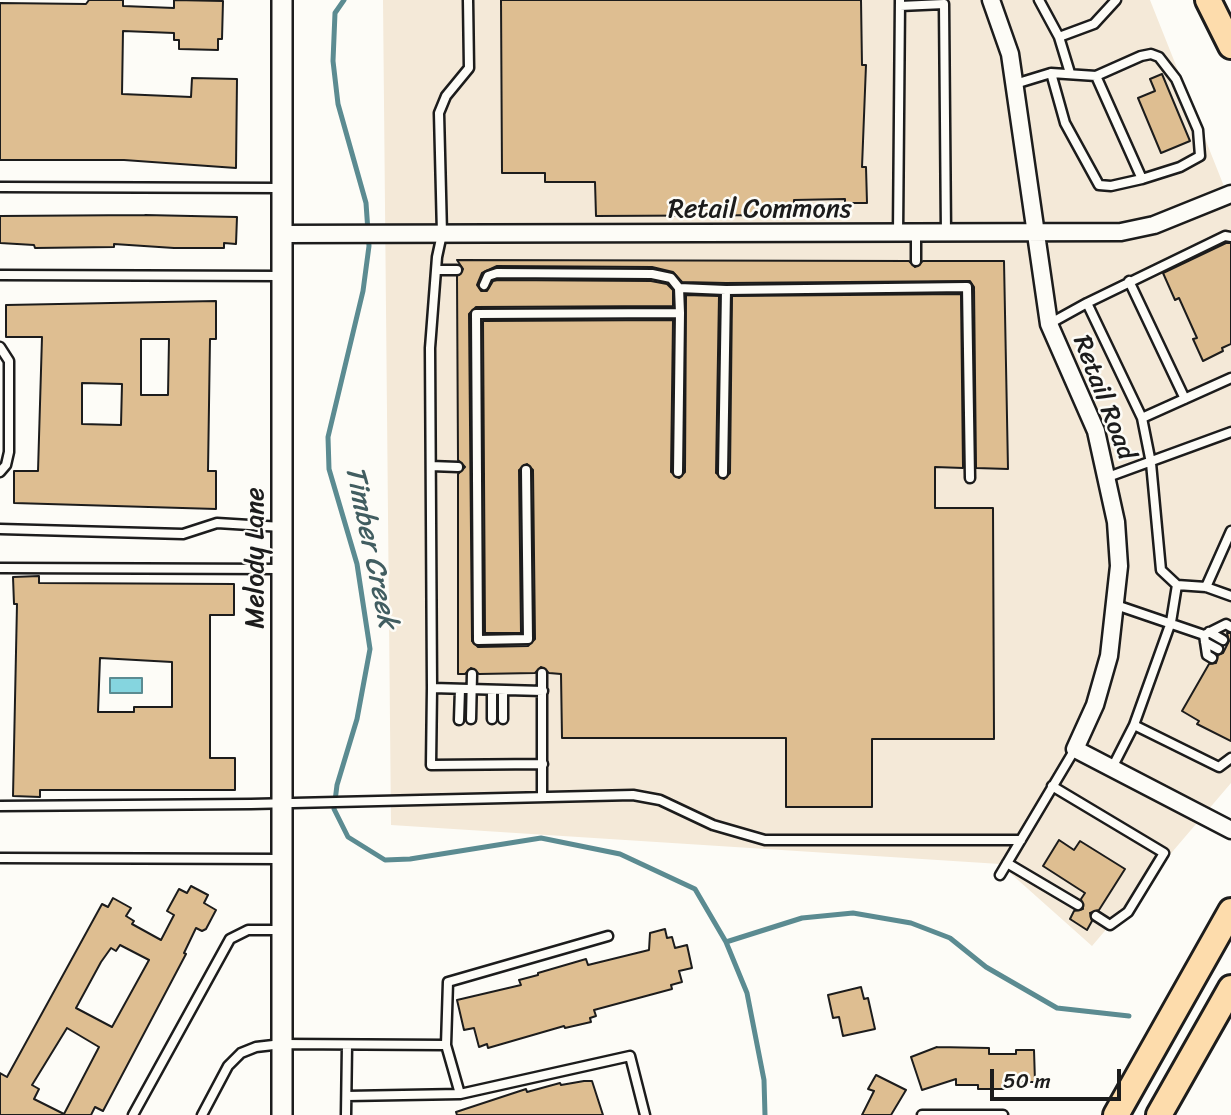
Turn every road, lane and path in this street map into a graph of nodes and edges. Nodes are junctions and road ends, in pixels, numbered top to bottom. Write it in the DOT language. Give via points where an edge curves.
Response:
graph roads {
  1 [pos="282,0"];
  2 [pos="468,0"];
  3 [pos="991,0"];
  4 [pos="1039,0"];
  5 [pos="1116,0"];
  6 [pos="1208,0"];
  7 [pos="900,3"];
  8 [pos="1059,37"];
  9 [pos="1231,46"];
  10 [pos="1051,73"];
  11 [pos="1070,73"];
  12 [pos="1096,76"];
  13 [pos="1015,84"];
  14 [pos="1142,179"];
  15 [pos="0,187"];
  16 [pos="282,188"];
  17 [pos="1231,194"];
  18 [pos="282,234"];
  19 [pos="442,234"];
  20 [pos="898,234"];
  21 [pos="916,234"];
  22 [pos="946,234"];
  23 [pos="1038,234"];
  24 [pos="1231,237"];
  25 [pos="916,261"];
  26 [pos="436,270"];
  27 [pos="457,271"];
  28 [pos="0,275"];
  29 [pos="282,276"];
  30 [pos="1129,281"];
  31 [pos="484,285"];
  32 [pos="679,288"];
  33 [pos="726,290"];
  34 [pos="1087,303"];
  35 [pos="680,313"];
  36 [pos="1049,324"];
  37 [pos="0,348"];
  38 [pos="1231,378"];
  39 [pos="1185,398"];
  40 [pos="1142,418"];
  41 [pos="1231,432"];
  42 [pos="1151,463"];
  43 [pos="431,466"];
  44 [pos="458,467"];
  45 [pos="526,470"];
  46 [pos="0,472"];
  47 [pos="678,472"];
  48 [pos="723,472"];
  49 [pos="1108,477"];
  50 [pos="970,478"];
  51 [pos="282,527"];
  52 [pos="0,529"];
  53 [pos="1231,531"];
  54 [pos="0,568"];
  55 [pos="282,569"];
  56 [pos="1177,585"];
  57 [pos="1206,586"];
  58 [pos="1231,596"];
  59 [pos="1116,605"];
  60 [pos="1171,622"];
  61 [pos="1231,627"];
  62 [pos="1206,636"];
  63 [pos="1223,640"];
  64 [pos="1218,649"];
  65 [pos="1212,658"];
  66 [pos="542,673"];
  67 [pos="472,674"];
  68 [pos="432,688"];
  69 [pos="460,689"];
  70 [pos="471,689"];
  71 [pos="492,690"];
  72 [pos="503,690"];
  73 [pos="542,691"];
  74 [pos="471,719"];
  75 [pos="492,719"];
  76 [pos="503,719"];
  77 [pos="459,720"];
  78 [pos="1134,725"];
  79 [pos="1075,749"];
  80 [pos="502,753"];
  81 [pos="459,754"];
  82 [pos="471,754"];
  83 [pos="491,754"];
  84 [pos="1231,758"];
  85 [pos="491,764"];
  86 [pos="503,764"];
  87 [pos="543,764"];
  88 [pos="459,765"];
  89 [pos="471,765"];
  90 [pos="1112,768"];
  91 [pos="1052,786"];
  92 [pos="542,794"];
  93 [pos="282,802"];
  94 [pos="0,806"];
  95 [pos="1231,830"];
  96 [pos="1021,840"];
  97 [pos="0,858"];
  98 [pos="282,859"];
  99 [pos="1007,863"];
  100 [pos="1000,875"];
  101 [pos="1078,905"];
  102 [pos="1231,911"];
  103 [pos="1096,916"];
  104 [pos="282,930"];
  105 [pos="608,936"];
  106 [pos="1231,988"];
  107 [pos="282,1044"];
  108 [pos="346,1045"];
  109 [pos="446,1045"];
  110 [pos="1185,1070"];
  111 [pos="460,1094"];
  112 [pos="347,1096"];
  113 [pos="133,1115"];
  114 [pos="202,1115"];
  115 [pos="282,1115"];
  116 [pos="346,1115"];
  117 [pos="645,1115"];
  118 [pos="922,1115"];
  119 [pos="1003,1115"];
  120 [pos="1116,1115"];
  121 [pos="1159,1115"];
  122 [pos="1171,1115"];
  1 -- 16 [label="street, Melody Lane"];
  2 -- 19 [label="lane" via="468,68 439,113"];
  3 -- 13 [label="street, Retail Road"];
  4 -- 8 [label="lane"];
  5 -- 8 [label="lane" via="1094,24"];
  6 -- 9 [label="main road"];
  7 -- 20 [label="lane"];
  7 -- 22 [label="lane" via="944,4"];
  8 -- 11 [label="lane"];
  10 -- 11 [label="lane"];
  10 -- 13 [label="lane"];
  10 -- 14 [label="lane" via="1065,123 1100,185"];
  11 -- 12 [label="lane"];
  12 -- 14 [label="lane"];
  12 -- 14 [label="lane" via="1151,54 1159,57 1176,79 1198,130 1200,156"];
  13 -- 23 [label="street, Retail Road"];
  15 -- 16 [label="lane"];
  16 -- 18 [label="street, Melody Lane"];
  17 -- 23 [label="street, Retail Commons" via="1154,225 1121,232"];
  18 -- 19 [label="street, Retail Commons"];
  18 -- 29 [label="street, Melody Lane"];
  19 -- 20 [label="street, Retail Commons"];
  19 -- 26 [label="lane"];
  20 -- 21 [label="street, Retail Commons"];
  21 -- 22 [label="street, Retail Commons"];
  21 -- 25 [label="lane"];
  22 -- 23 [label="street, Retail Commons"];
  23 -- 36 [label="street, Retail Road"];
  24 -- 30 [label="lane"];
  26 -- 27 [label="lane"];
  26 -- 43 [label="lane" via="430,348"];
  28 -- 29 [label="lane"];
  29 -- 51 [label="street, Melody Lane"];
  30 -- 34 [label="lane"];
  30 -- 39 [label="lane"];
  31 -- 32 [label="lane" via="488,276 497,273 652,274 671,278"];
  32 -- 33 [label="lane"];
  32 -- 35 [label="lane"];
  33 -- 48 [label="lane"];
  33 -- 50 [label="lane" via="967,287"];
  34 -- 36 [label="lane"];
  34 -- 40 [label="lane"];
  35 -- 45 [label="lane" via="477,314 478,640 528,639"];
  35 -- 47 [label="lane"];
  36 -- 49 [label="street, Retail Road" via="1096,431"];
  37 -- 46 [label="lane" via="9,361 9,452"];
  38 -- 39 [label="lane"];
  39 -- 40 [label="lane"];
  40 -- 42 [label="lane"];
  41 -- 42 [label="lane"];
  42 -- 49 [label="lane"];
  42 -- 56 [label="lane" via="1161,570"];
  43 -- 44 [label="lane"];
  43 -- 68 [label="lane"];
  49 -- 59 [label="street, Retail Road" via="1117,533"];
  51 -- 52 [label="lane" via="217,523 183,534"];
  51 -- 55 [label="street, Melody Lane"];
  53 -- 57 [label="lane"];
  54 -- 55 [label="lane"];
  55 -- 93 [label="street, Melody Lane"];
  56 -- 57 [label="lane"];
  56 -- 60 [label="lane"];
  57 -- 58 [label="lane"];
  59 -- 60 [label="lane"];
  59 -- 79 [label="street, Retail Road" via="1109,656 1095,705"];
  60 -- 62 [label="lane"];
  60 -- 78 [label="lane"];
  61 -- 62 [label="lane" via="1226,624"];
  62 -- 63 [label="lane"];
  62 -- 64 [label="lane"];
  62 -- 65 [label="lane" via="1207,655"];
  66 -- 73 [label="lane"];
  67 -- 70 [label="lane"];
  68 -- 69 [label="lane"];
  68 -- 88 [label="lane" via="431,765"];
  69 -- 70 [label="lane"];
  69 -- 77 [label="lane"];
  70 -- 71 [label="lane"];
  70 -- 74 [label="lane"];
  71 -- 72 [label="lane"];
  71 -- 75 [label="lane"];
  72 -- 73 [label="lane"];
  72 -- 76 [label="lane"];
  73 -- 87 [label="lane"];
  78 -- 84 [label="lane" via="1219,767"];
  78 -- 90 [label="lane"];
  79 -- 90 [label="street"];
  79 -- 91 [label="lane, Retail Road"];
  80 -- 86 [label="lane"];
  81 -- 88 [label="lane"];
  82 -- 89 [label="lane"];
  83 -- 85 [label="lane"];
  85 -- 86 [label="lane"];
  85 -- 89 [label="lane"];
  86 -- 87 [label="lane"];
  87 -- 92 [label="lane"];
  88 -- 89 [label="lane"];
  90 -- 95 [label="street"];
  91 -- 96 [label="lane, Retail Road"];
  91 -- 103 [label="lane" via="1164,853 1128,912 1110,925"];
  92 -- 93 [label="lane"];
  92 -- 96 [label="lane" via="633,795 660,800 713,825 765,840"];
  93 -- 94 [label="lane"];
  93 -- 98 [label="street, Melody Lane"];
  96 -- 99 [label="lane, Retail Road"];
  97 -- 98 [label="lane"];
  98 -- 104 [label="street, Melody Lane"];
  99 -- 100 [label="lane, Retail Road"];
  99 -- 101 [label="lane"];
  102 -- 120 [label="main road"];
  104 -- 107 [label="street, Melody Lane"];
  104 -- 113 [label="lane" via="248,930 230,939"];
  105 -- 109 [label="lane" via="448,982"];
  106 -- 110 [label="main road"];
  107 -- 108 [label="lane"];
  107 -- 114 [label="lane" via="241,1053 228,1066"];
  107 -- 115 [label="street, Melody Lane"];
  108 -- 109 [label="lane"];
  108 -- 112 [label="lane"];
  109 -- 111 [label="lane"];
  110 -- 121 [label="main road"];
  110 -- 122 [label="street"];
  111 -- 112 [label="lane"];
  111 -- 117 [label="lane" via="630,1056"];
  112 -- 116 [label="lane"];
  118 -- 119 [label="lane"];
}
